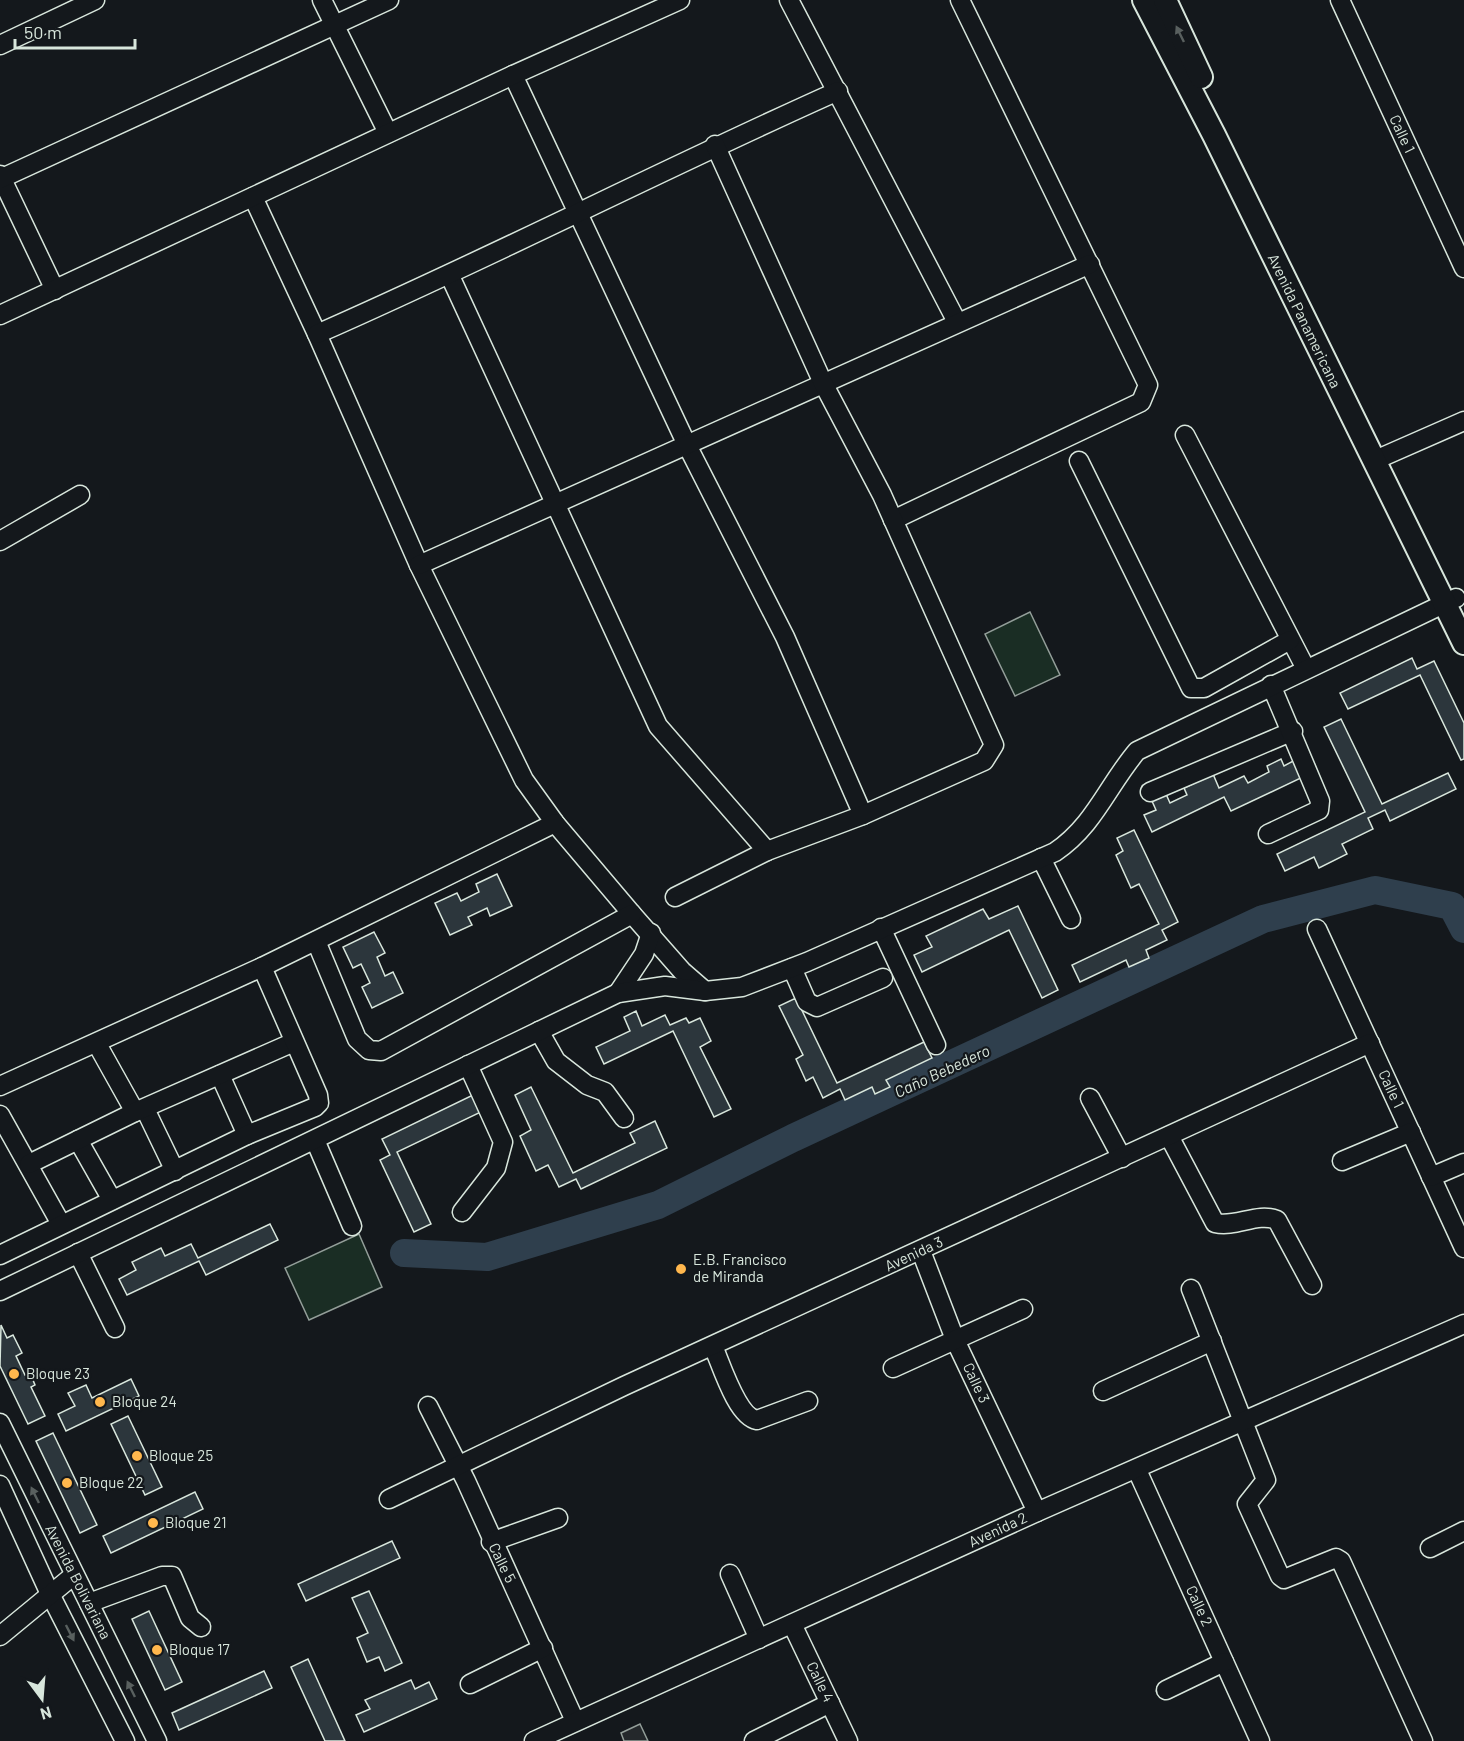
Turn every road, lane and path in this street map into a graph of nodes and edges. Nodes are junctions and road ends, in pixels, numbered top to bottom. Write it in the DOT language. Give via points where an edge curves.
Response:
graph roads {
  1 [pos="95,0"];
  2 [pos="322,0"];
  3 [pos="389,0"];
  4 [pos="680,0"];
  5 [pos="789,0"];
  6 [pos="960,0"];
  7 [pos="1144,0"];
  8 [pos="1165,0"];
  9 [pos="1340,0"];
  10 [pos="334,26"];
  11 [pos="0,45"];
  12 [pos="513,75"];
  13 [pos="838,91"];
  14 [pos="388,133"];
  15 [pos="716,145"];
  16 [pos="1,177"];
  17 [pos="253,197"];
  18 [pos="578,214"];
  19 [pos="1090,264"];
  20 [pos="1464,268"];
  21 [pos="450,276"];
  22 [pos="55,290"];
  23 [pos="0,315"];
  24 [pos="957,322"];
  25 [pos="317,334"];
  26 [pos="823,383"];
  27 [pos="1464,421"];
  28 [pos="1185,435"];
  29 [pos="687,445"];
  30 [pos="1380,458"];
  31 [pos="1079,461"];
  32 [pos="80,495"];
  33 [pos="554,505"];
  34 [pos="893,520"];
  35 [pos="0,542"];
  36 [pos="419,564"];
  37 [pos="1455,606"];
  38 [pos="1290,640"];
  39 [pos="1464,643"];
  40 [pos="1306,669"];
  41 [pos="1271,685"];
  42 [pos="1293,730"];
  43 [pos="1150,792"];
  44 [pos="863,815"];
  45 [pos="555,823"];
  46 [pos="1268,834"];
  47 [pos="767,851"];
  48 [pos="1041,858"];
  49 [pos="675,897"];
  50 [pos="632,914"];
  51 [pos="1071,919"];
  52 [pos="881,928"];
  53 [pos="1317,929"];
  54 [pos="651,933"];
  55 [pos="316,941"];
  56 [pos="262,967"];
  57 [pos="792,968"];
  58 [pos="883,978"];
  59 [pos="705,991"];
  60 [pos="618,993"];
  61 [pos="539,1031"];
  62 [pos="294,1042"];
  63 [pos="1370,1042"];
  64 [pos="97,1044"];
  65 [pos="936,1046"];
  66 [pos="468,1065"];
  67 [pos="220,1075"];
  68 [pos="0,1086"];
  69 [pos="1090,1098"];
  70 [pos="140,1111"];
  71 [pos="0,1115"];
  72 [pos="624,1118"];
  73 [pos="1411,1132"];
  74 [pos="247,1135"];
  75 [pos="1169,1136"];
  76 [pos="78,1140"];
  77 [pos="315,1140"];
  78 [pos="1122,1158"];
  79 [pos="1342,1161"];
  80 [pos="1464,1163"];
  81 [pos="29,1164"];
  82 [pos="175,1171"];
  83 [pos="1431,1176"];
  84 [pos="111,1200"];
  85 [pos="462,1212"];
  86 [pos="61,1224"];
  87 [pos="352,1226"];
  88 [pos="1464,1248"];
  89 [pos="921,1251"];
  90 [pos="78,1253"];
  91 [pos="0,1255"];
  92 [pos="1312,1285"];
  93 [pos="1191,1289"];
  94 [pos="0,1292"];
  95 [pos="1023,1309"];
  96 [pos="1464,1323"];
  97 [pos="115,1328"];
  98 [pos="1212,1341"];
  99 [pos="956,1342"];
  100 [pos="713,1346"];
  101 [pos="892,1368"];
  102 [pos="1103,1391"];
  103 [pos="808,1401"];
  104 [pos="428,1406"];
  105 [pos="0,1423"];
  106 [pos="1244,1423"];
  107 [pos="457,1465"];
  108 [pos="1137,1470"];
  109 [pos="0,1485"];
  110 [pos="389,1499"];
  111 [pos="1037,1512"];
  112 [pos="558,1518"];
  113 [pos="1464,1531"];
  114 [pos="491,1542"];
  115 [pos="1430,1548"];
  116 [pos="730,1574"];
  117 [pos="74,1575"];
  118 [pos="50,1594"];
  119 [pos="89,1603"];
  120 [pos="792,1624"];
  121 [pos="201,1627"];
  122 [pos="0,1636"];
  123 [pos="759,1639"];
  124 [pos="543,1648"];
  125 [pos="1224,1662"];
  126 [pos="470,1684"];
  127 [pos="1166,1690"];
  128 [pos="830,1703"];
  129 [pos="575,1721"];
  130 [pos="125,1741"];
  131 [pos="157,1741"];
  132 [pos="534,1741"];
  133 [pos="754,1741"];
  134 [pos="848,1741"];
  135 [pos="1260,1741"];
  136 [pos="1423,1741"];
  1 -- 11 [label="street"];
  2 -- 10 [label="street"];
  3 -- 10 [label="street"];
  4 -- 12 [label="street"];
  5 -- 13 [label="street"];
  6 -- 19 [label="street"];
  7 -- 30 [label="main road, Avenida Panamericana"];
  30 -- 8 [label="main road, Avenida Panamericana, one-way"];
  9 -- 20 [label="street, Calle 1"];
  10 -- 14 [label="street"];
  10 -- 16 [label="street"];
  12 -- 14 [label="street"];
  12 -- 18 [label="street"];
  13 -- 15 [label="street"];
  13 -- 24 [label="street"];
  14 -- 17 [label="street"];
  15 -- 18 [label="street"];
  15 -- 26 [label="street"];
  16 -- 22 [label="street"];
  17 -- 22 [label="street"];
  17 -- 25 [label="street"];
  18 -- 21 [label="street"];
  18 -- 29 [label="street"];
  19 -- 24 [label="street"];
  19 -- 34 [label="street" via="1148,385 1142,402"];
  21 -- 25 [label="street"];
  21 -- 33 [label="street"];
  22 -- 23 [label="street"];
  24 -- 26 [label="street"];
  25 -- 36 [label="street"];
  26 -- 29 [label="street"];
  26 -- 34 [label="street"];
  27 -- 30 [label="street"];
  28 -- 38 [label="street"];
  29 -- 33 [label="street"];
  29 -- 44 [label="street" via="785,637"];
  30 -- 37 [label="main road, Avenida Panamericana"];
  31 -- 38 [label="street" via="1191,688 1204,688"];
  32 -- 35 [label="street"];
  33 -- 36 [label="street"];
  33 -- 47 [label="street" via="658,726"];
  34 -- 44 [label="street" via="994,745 984,761"];
  36 -- 45 [label="street" via="524,780"];
  37 -- 39 [label="main road, Avenida Panamericana"];
  37 -- 40 [label="street"];
  38 -- 40 [label="street"];
  40 -- 41 [label="street"];
  41 -- 42 [label="street"];
  41 -- 48 [label="street" via="1137,751 1087,825 1071,842"];
  42 -- 43 [label="street"];
  42 -- 46 [label="street" via="1320,801 1319,810"];
  44 -- 47 [label="street"];
  45 -- 50 [label="street"];
  45 -- 55 [label="street"];
  47 -- 49 [label="street"];
  48 -- 51 [label="street"];
  48 -- 52 [label="street"];
  50 -- 54 [label="street"];
  50 -- 55 [label="street" via="381,1051 369,1050 357,1039"];
  52 -- 57 [label="street"];
  52 -- 65 [label="street"];
  53 -- 63 [label="street, Calle 1"];
  54 -- 59 [label="street" via="682,971"];
  54 -- 60 [label="street" via="644,954"];
  55 -- 56 [label="street"];
  56 -- 62 [label="street"];
  56 -- 64 [label="street"];
  57 -- 58 [label="street" via="807,1002 817,1007"];
  57 -- 59 [label="street" via="742,987"];
  59 -- 60 [label="street" via="665,986"];
  60 -- 61 [label="street"];
  61 -- 66 [label="street"];
  61 -- 72 [label="street" via="556,1061 586,1084 605,1092"];
  62 -- 67 [label="street"];
  62 -- 74 [label="street" via="320,1102"];
  63 -- 73 [label="street, Calle 1"];
  63 -- 75 [label="street, Avenida 3"];
  64 -- 68 [label="street"];
  64 -- 70 [label="street"];
  66 -- 77 [label="street"];
  66 -- 85 [label="street" via="503,1143 496,1168"];
  67 -- 70 [label="street"];
  67 -- 74 [label="street"];
  69 -- 78 [label="street"];
  70 -- 76 [label="street"];
  70 -- 82 [label="street"];
  71 -- 81 [label="street"];
  73 -- 79 [label="street"];
  73 -- 83 [label="street, Calle 1"];
  74 -- 82 [label="street"];
  75 -- 78 [label="street, Avenida 3"];
  75 -- 92 [label="street" via="1215,1223 1225,1225 1267,1216 1277,1220"];
  76 -- 81 [label="street"];
  76 -- 84 [label="street"];
  77 -- 87 [label="street"];
  77 -- 90 [label="street"];
  78 -- 89 [label="street, Avenida 3"];
  80 -- 83 [label="street"];
  81 -- 86 [label="street"];
  82 -- 84 [label="street"];
  83 -- 88 [label="street, Calle 1"];
  84 -- 86 [label="street"];
  86 -- 91 [label="street"];
  89 -- 99 [label="street, Calle 3"];
  89 -- 100 [label="street, Avenida 3"];
  90 -- 94 [label="street"];
  90 -- 97 [label="street"];
  93 -- 98 [label="street"];
  95 -- 99 [label="street"];
  96 -- 106 [label="street, Avenida 2"];
  98 -- 102 [label="street"];
  98 -- 106 [label="street"];
  99 -- 101 [label="street"];
  99 -- 111 [label="street, Calle 3"];
  100 -- 103 [label="street" via="740,1407 750,1419 757,1420"];
  100 -- 107 [label="street, Avenida 3"];
  104 -- 107 [label="street, Calle 5"];
  117 -- 105 [label="street, Avenida Bolivariana, one-way"];
  106 -- 108 [label="street, Avenida 2"];
  106 -- 136 [label="street" via="1266,1480 1247,1504 1280,1576 1284,1579 1336,1558 1341,1561"];
  107 -- 110 [label="street, Avenida 3"];
  107 -- 114 [label="street, Calle 5"];
  108 -- 111 [label="street, Avenida 2"];
  108 -- 125 [label="street, Calle 2"];
  109 -- 118 [label="street, Avenida Bolivariana"];
  111 -- 120 [label="street, Avenida 2"];
  112 -- 114 [label="street"];
  113 -- 115 [label="street"];
  114 -- 124 [label="street, Calle 5"];
  116 -- 123 [label="street"];
  117 -- 118 [label="street"];
  117 -- 119 [label="street, Avenida Bolivariana"];
  118 -- 122 [label="street"];
  118 -- 130 [label="street, Avenida Bolivariana, one-way"];
  119 -- 121 [label="street" via="162,1576 172,1576 190,1618"];
  131 -- 119 [label="street, Avenida Bolivariana, one-way"];
  120 -- 123 [label="street, Avenida 2"];
  120 -- 128 [label="street, Calle 4"];
  123 -- 129 [label="street, Avenida 2"];
  124 -- 126 [label="street"];
  124 -- 129 [label="street, Calle 5"];
  125 -- 127 [label="street"];
  125 -- 135 [label="street, Calle 2"];
  128 -- 133 [label="street"];
  128 -- 134 [label="street, Calle 4"];
  129 -- 132 [label="street, Avenida 2"];
}
